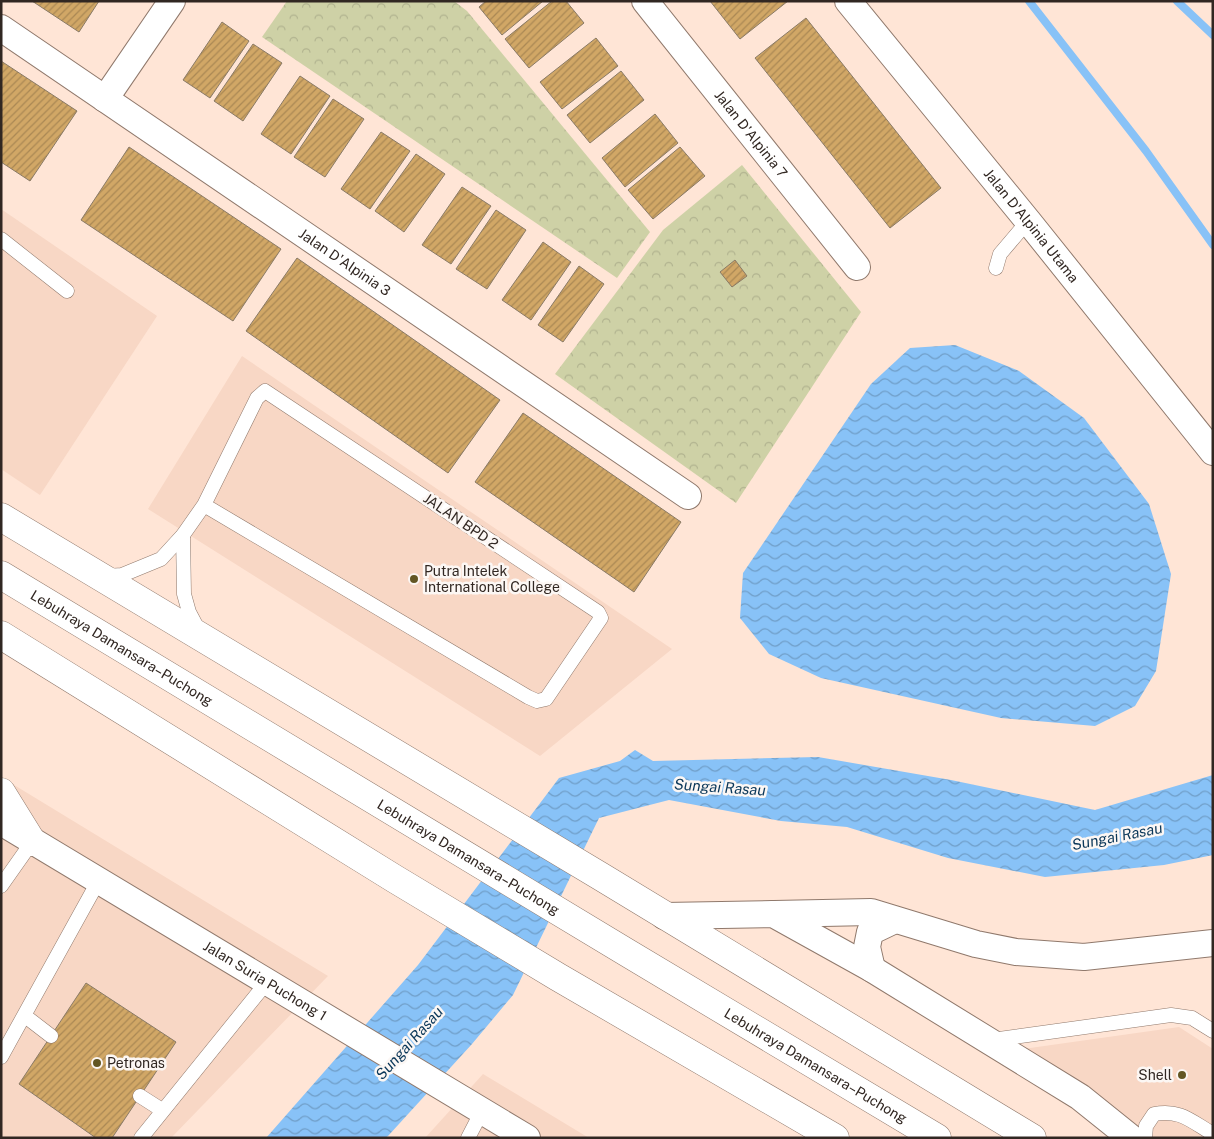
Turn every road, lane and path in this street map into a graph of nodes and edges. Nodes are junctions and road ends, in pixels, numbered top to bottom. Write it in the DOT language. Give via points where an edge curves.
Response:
graph roads {
  1 [pos="172,1"];
  2 [pos="645,1"];
  3 [pos="848,1"];
  4 [pos="1,28"];
  5 [pos="105,99"];
  6 [pos="1028,221"];
  7 [pos="1,239"];
  8 [pos="857,267"];
  9 [pos="996,268"];
  10 [pos="67,291"];
  11 [pos="1213,452"];
  12 [pos="688,496"];
  13 [pos="204,505"];
  14 [pos="1,517"];
  15 [pos="183,535"];
  16 [pos="1,575"];
  17 [pos="102,576"];
  18 [pos="1,635"];
  19 [pos="202,636"];
  20 [pos="1,792"];
  21 [pos="1,822"];
  22 [pos="32,842"];
  23 [pos="99,880"];
  24 [pos="1,886"];
  25 [pos="773,914"];
  26 [pos="664,916"];
  27 [pos="895,920"];
  28 [pos="1213,943"];
  29 [pos="872,969"];
  30 [pos="267,982"];
  31 [pos="25,1016"];
  32 [pos="1213,1031"];
  33 [pos="51,1036"];
  34 [pos="988,1041"];
  35 [pos="1,1057"];
  36 [pos="140,1096"];
  37 [pos="471,1105"];
  38 [pos="162,1110"];
  39 [pos="1213,1134"];
  40 [pos="140,1138"];
  41 [pos="468,1138"];
  42 [pos="528,1138"];
  43 [pos="835,1138"];
  44 [pos="937,1138"];
  45 [pos="1032,1138"];
  46 [pos="1131,1138"];
  47 [pos="1145,1138"];
  1 -- 5 [label="street"];
  2 -- 8 [label="street, Jalan D'Alpinia 7"];
  3 -- 6 [label="street, Jalan D'Alpinia Utama"];
  4 -- 5 [label="street, Jalan D'Alpinia 3"];
  5 -- 12 [label="street, Jalan D'Alpinia 3"];
  6 -- 9 [label="lane" via="1000,254"];
  6 -- 11 [label="street, Jalan D'Alpinia Utama"];
  7 -- 10 [label="lane"];
  13 -- 13 [label="lane, JALAN BPD 2" via="537,701 546,699 601,618 598,612 265,391 257,398"];
  13 -- 15 [label="lane"];
  14 -- 17 [label="highway"];
  15 -- 17 [label="lane" via="161,559 122,575"];
  15 -- 19 [label="lane" via="184,594"];
  16 -- 44 [label="highway, Lebuhraya Damansara–Puchong"];
  17 -- 19 [label="highway"];
  18 -- 43 [label="highway" via="394,879"];
  19 -- 26 [label="highway"];
  20 -- 22 [label="highway"];
  21 -- 22 [label="street, Jalan Suria Puchong 1"];
  22 -- 23 [label="street, Jalan Suria Puchong 1"];
  22 -- 24 [label="lane"];
  23 -- 30 [label="street, Jalan Suria Puchong 1"];
  23 -- 31 [label="lane"];
  25 -- 26 [label="street"];
  25 -- 27 [label="street" via="871,912"];
  25 -- 29 [label="street"];
  26 -- 45 [label="highway"];
  27 -- 28 [label="street" via="1016,952 1084,957"];
  27 -- 29 [label="street" via="870,932 867,947"];
  29 -- 34 [label="street"];
  30 -- 37 [label="street, Jalan Suria Puchong 1"];
  30 -- 38 [label="lane"];
  31 -- 33 [label="lane"];
  31 -- 35 [label="lane"];
  32 -- 34 [label="lane" via="1192,1018 1171,1015"];
  34 -- 46 [label="street" via="1080,1097"];
  36 -- 38 [label="lane"];
  37 -- 41 [label="lane"];
  37 -- 42 [label="street, Jalan Suria Puchong 1"];
  38 -- 40 [label="lane"];
  39 -- 47 [label="lane" via="1178,1114 1164,1112 1154,1114 1146,1126"];
}
